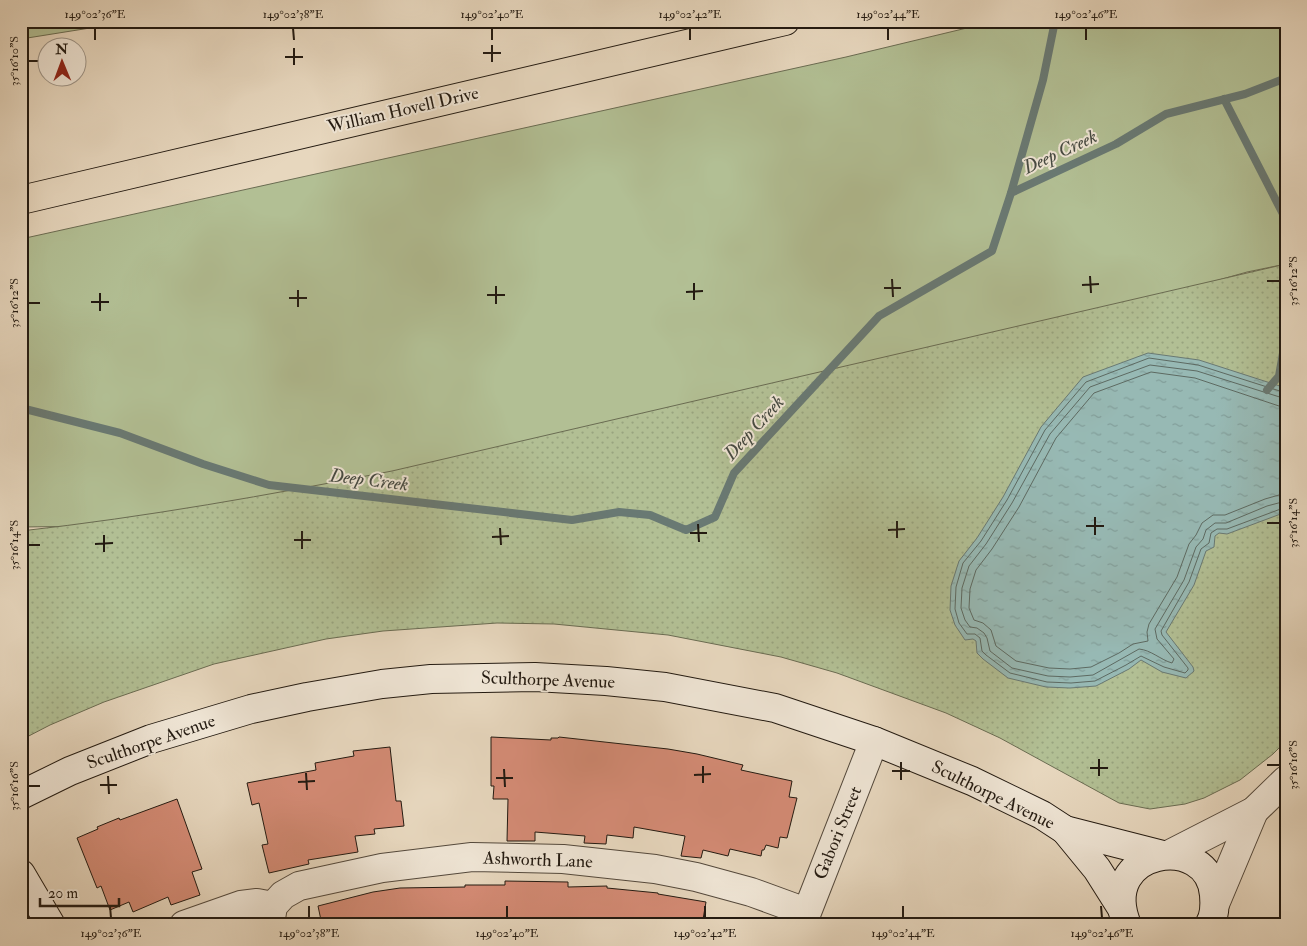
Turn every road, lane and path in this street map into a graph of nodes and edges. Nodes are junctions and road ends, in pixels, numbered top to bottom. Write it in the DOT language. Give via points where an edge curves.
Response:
graph roads {
  1 [pos="785,21"];
  2 [pos="21,200"];
  3 [pos="874,741"];
  4 [pos="1286,780"];
  5 [pos="21,795"];
  6 [pos="1254,811"];
  7 [pos="1065,830"];
  8 [pos="1166,855"];
  9 [pos="21,874"];
  10 [pos="272,915"];
  11 [pos="1216,915"];
  12 [pos="1122,917"];
  13 [pos="804,918"];
  14 [pos="51,925"];
  15 [pos="184,925"];
  1 -- 2 [label="main road, William Hovell Drive"];
  3 -- 5 [label="street, Sculthorpe Avenue" via="775,708 665,687 535,677 431,679 382,684 251,709 151,739 70,771"];
  3 -- 7 [label="street, Sculthorpe Avenue" via="972,781 1042,815"];
  3 -- 13 [label="street, Gabori Street"];
  4 -- 6 [label="street"];
  6 -- 8 [label="street"];
  6 -- 11 [label="street"];
  7 -- 8 [label="street, Sculthorpe Avenue"];
  7 -- 12 [label="street, Sculthorpe Avenue" via="1097,869"];
  8 -- 11 [label="street, Sculthorpe Avenue" via="1183,857 1208,875 1214,889"];
  8 -- 12 [label="street" via="1151,858 1132,872 1122,895"];
  9 -- 14 [label="street"];
  10 -- 13 [label="street, Ashworth Lane" via="283,895 299,886 372,870 472,857 519,857 589,861 696,877"];
  10 -- 15 [label="street, Ashworth Lane" via="257,903 241,905"];
}
